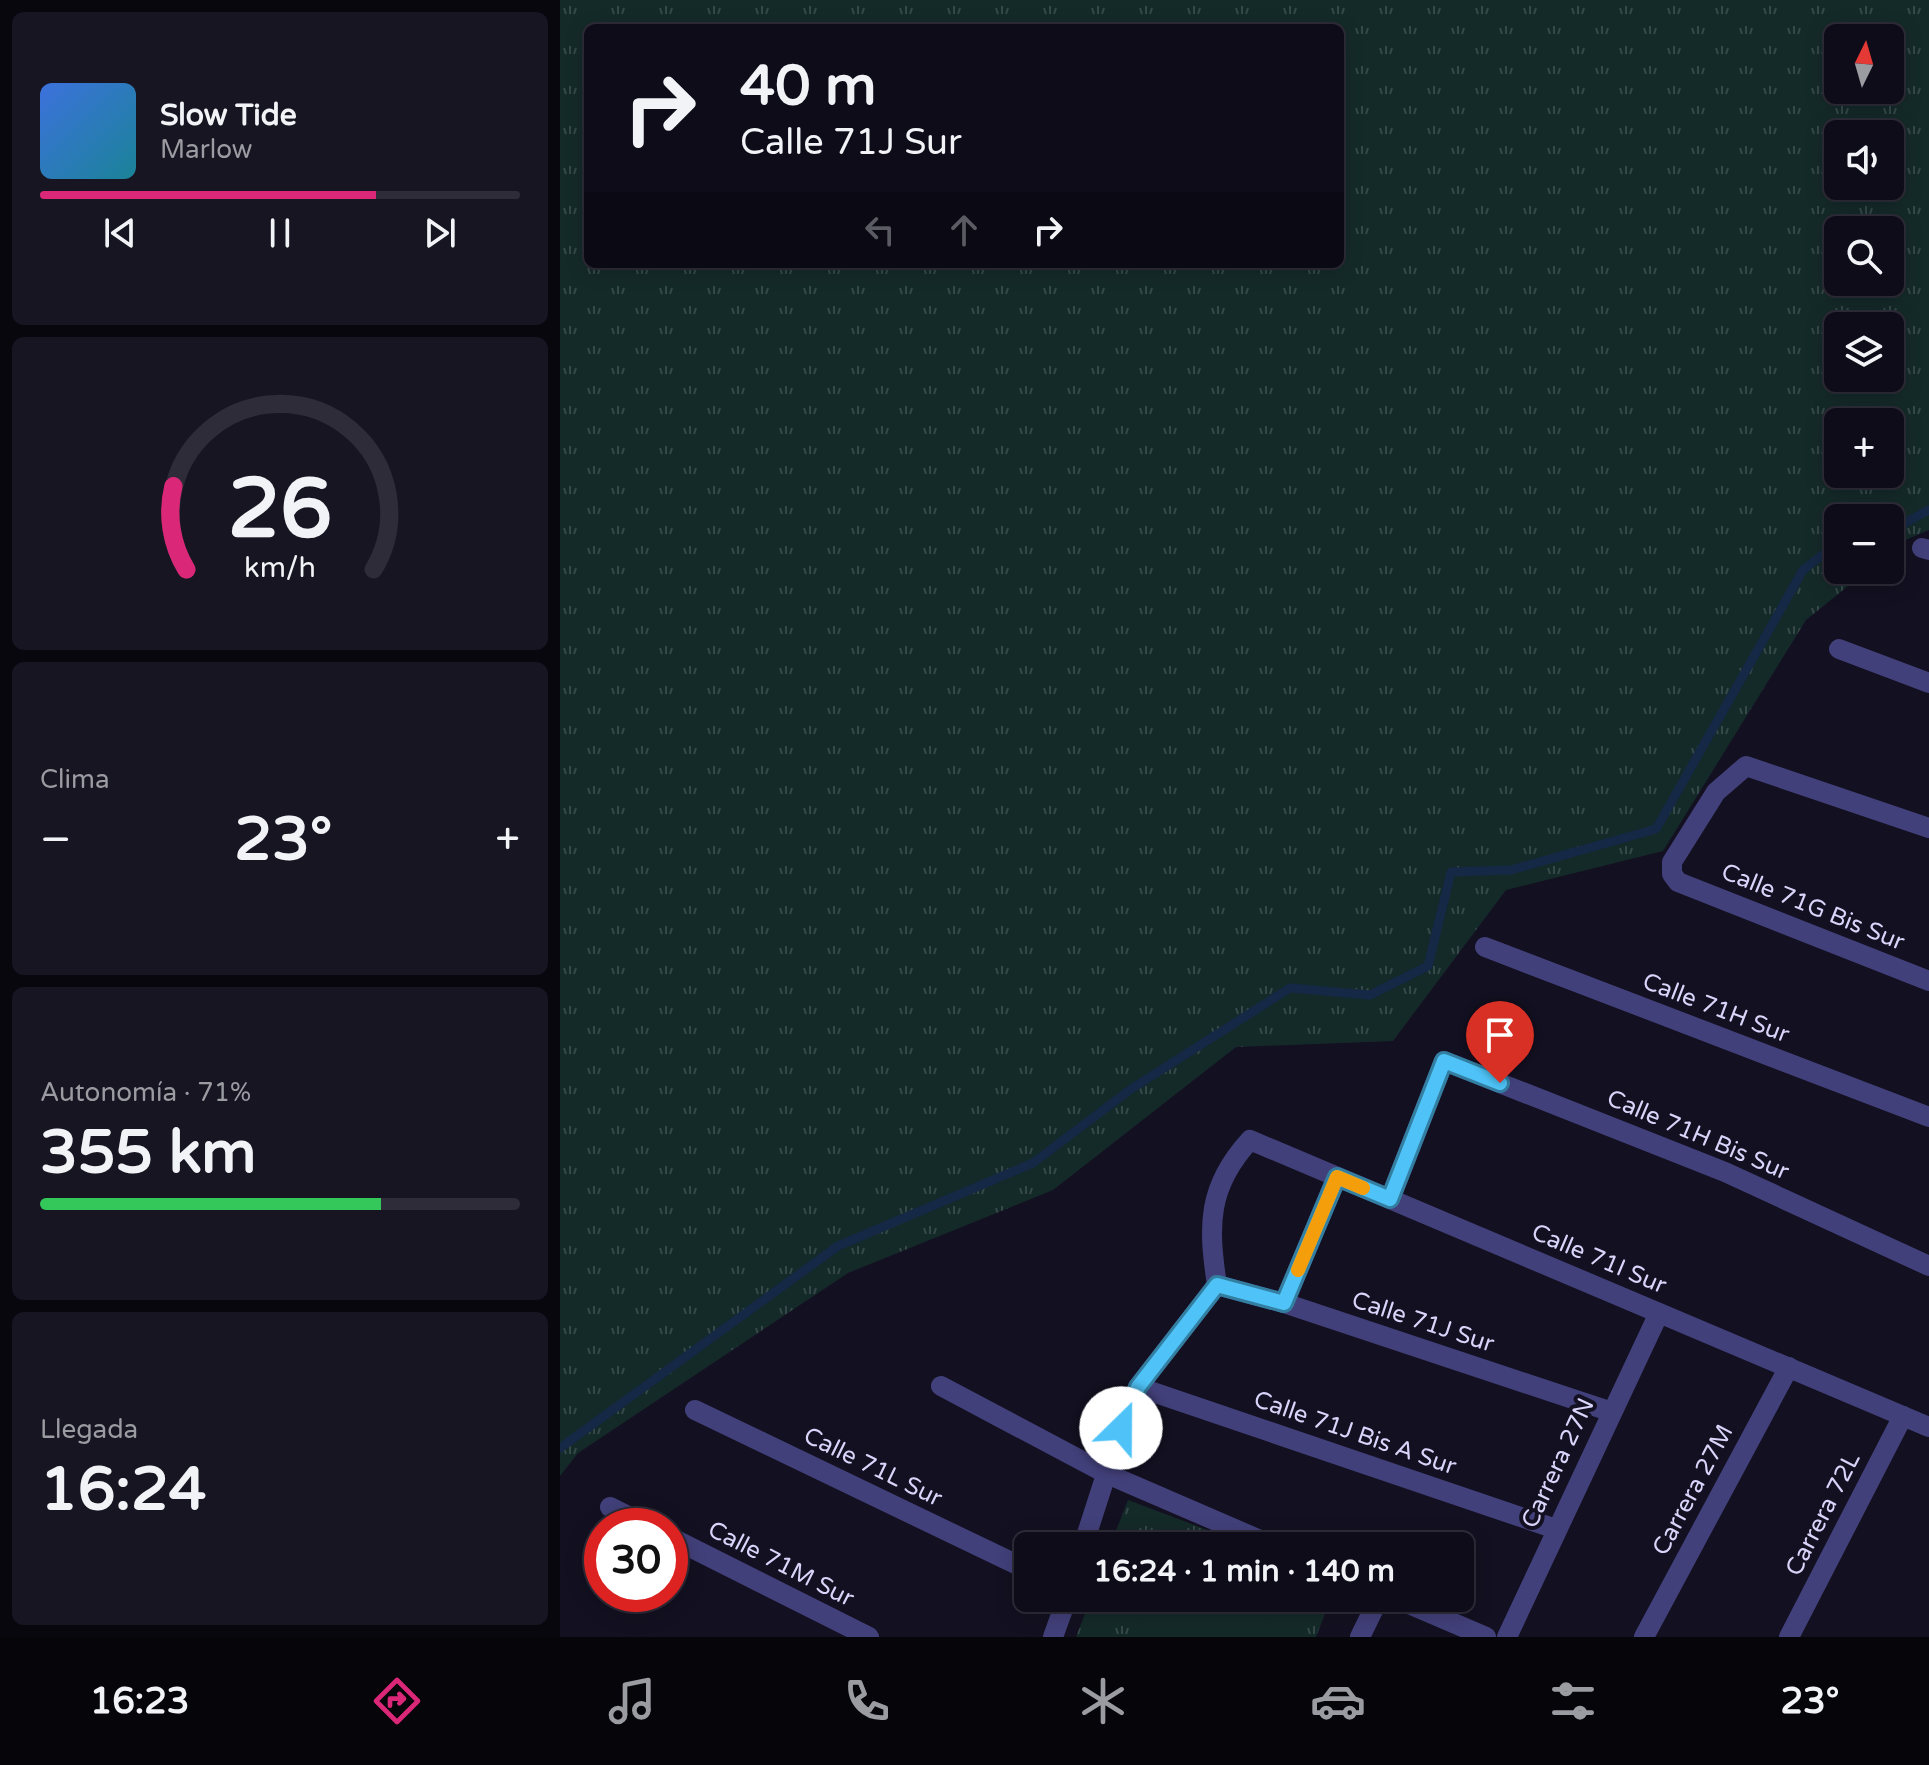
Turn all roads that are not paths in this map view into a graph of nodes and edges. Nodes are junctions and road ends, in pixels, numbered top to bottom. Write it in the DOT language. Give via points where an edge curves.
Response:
graph roads {
  1 [pos="1839,649"];
  2 [pos="1929,683"];
  3 [pos="1929,828"];
  4 [pos="1485,947"];
  5 [pos="1929,981"];
  6 [pos="1929,1117"];
  7 [pos="1337,1177"];
  8 [pos="1390,1199"];
  9 [pos="1929,1266"];
  10 [pos="1217,1285"];
  11 [pos="1284,1303"];
  12 [pos="1659,1313"];
  13 [pos="1789,1367"];
  14 [pos="941,1386"];
  15 [pos="1138,1387"];
  16 [pos="695,1410"];
  17 [pos="1612,1412"];
  18 [pos="1903,1416"];
  19 [pos="1929,1427"];
  20 [pos="1105,1473"];
  21 [pos="1556,1529"];
  22 [pos="1087,1532"];
  23 [pos="1242,1532"];
  24 [pos="688,1546"];
  25 [pos="1014,1563"];
  26 [pos="1062,1612"];
  27 [pos="1372,1612"];
  28 [pos="1428,1612"];
  29 [pos="869,1637"];
  30 [pos="1053,1637"];
  31 [pos="1360,1637"];
  32 [pos="1486,1637"];
  33 [pos="1507,1637"];
  34 [pos="1644,1637"];
  35 [pos="1789,1637"];
  1 -- 2 [label="street"];
  3 -- 5 [label="street, Calle 71G Bis Sur" via="1753,765 1737,771 1695,821 1672,862 1678,882"];
  4 -- 6 [label="street, Calle 71H Sur"];
  7 -- 8 [label="street, Calle 71I Sur"];
  7 -- 10 [label="street, Calle 71I Sur" via="1250,1140 1230,1161 1210,1214"];
  7 -- 11 [label="street"];
  8 -- 9 [label="street, Calle 71H Bis Sur" via="1444,1061 1725,1172"];
  8 -- 12 [label="street, Calle 71I Sur"];
  10 -- 11 [label="street, Calle 71J Sur"];
  10 -- 15 [label="street"];
  11 -- 17 [label="street, Calle 71J Sur"];
  12 -- 13 [label="street, Calle 71I Sur"];
  12 -- 17 [label="street, Carrera 27N"];
  13 -- 18 [label="street, Calle 71I Sur"];
  13 -- 34 [label="street, Carrera 27M"];
  14 -- 20 [label="street"];
  15 -- 20 [label="street"];
  15 -- 21 [label="street, Calle 71J Bis A Sur"];
  16 -- 25 [label="street, Calle 71L Sur"];
  17 -- 21 [label="street, Carrera 27N"];
  18 -- 19 [label="street, Calle 71I Sur"];
  18 -- 35 [label="street, Carrera 72L"];
  20 -- 22 [label="street"];
  20 -- 23 [label="street"];
  21 -- 33 [label="street, Carrera 27N"];
  24 -- 29 [label="street, Calle 71M Sur"];
  26 -- 30 [label="street"];
  27 -- 31 [label="street"];
  28 -- 32 [label="street"];
}
